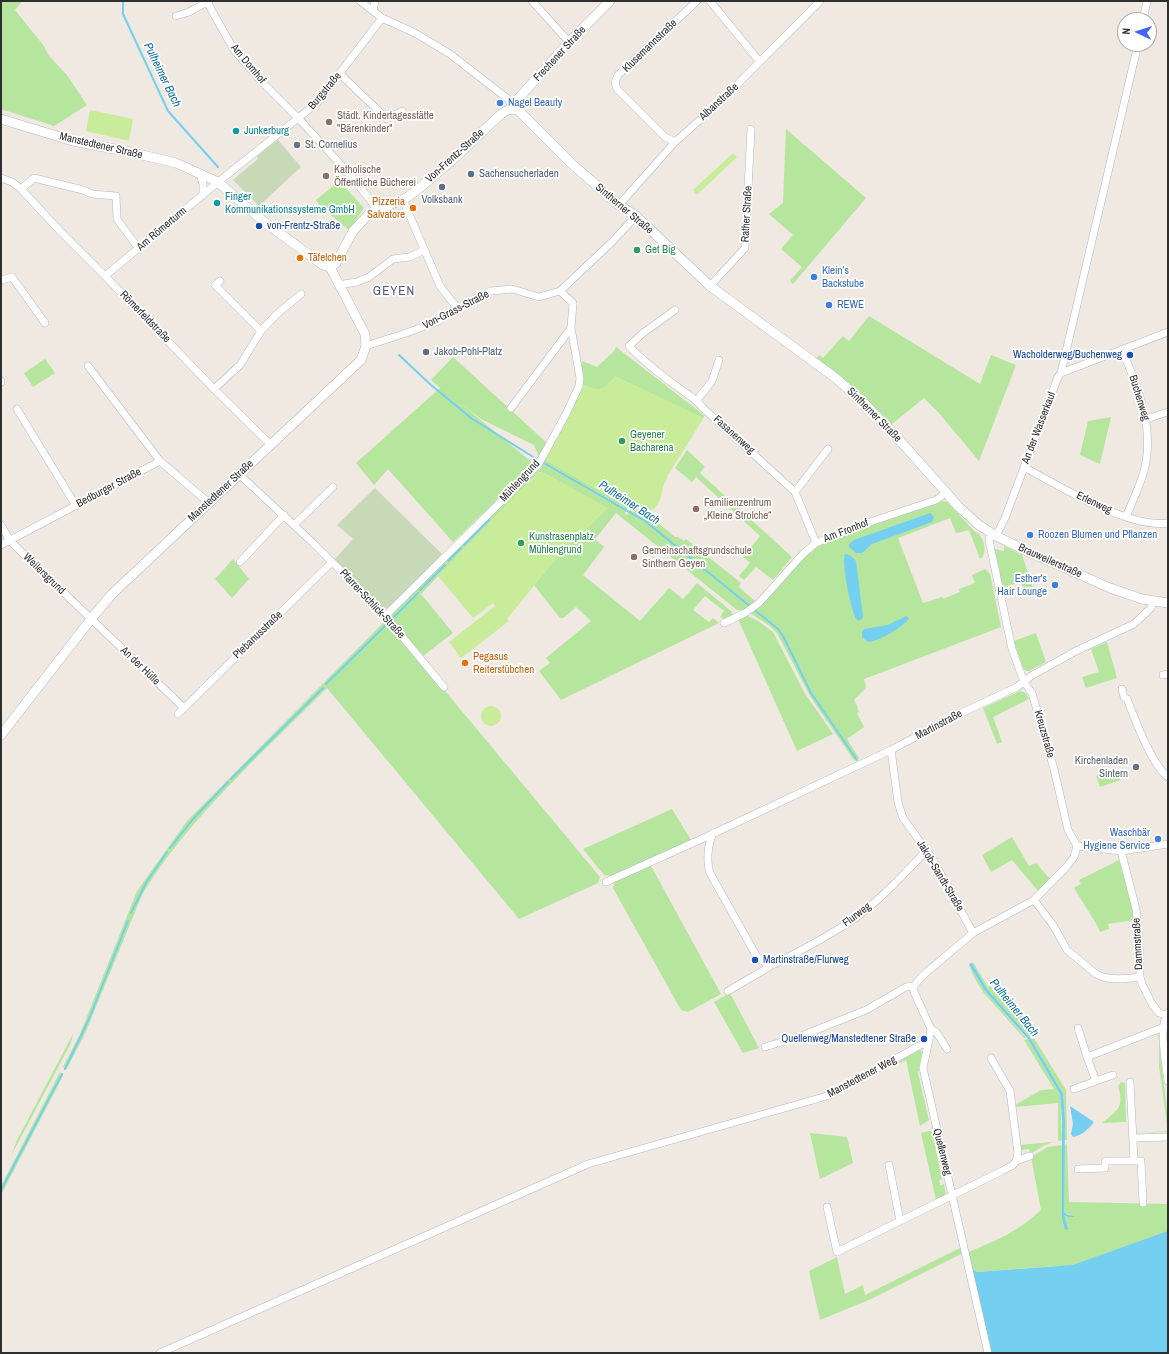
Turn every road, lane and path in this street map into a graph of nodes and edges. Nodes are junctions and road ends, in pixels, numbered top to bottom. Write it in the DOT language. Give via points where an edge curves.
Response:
graph roads {
  1 [pos="360,1"];
  2 [pos="375,1"];
  3 [pos="532,1"];
  4 [pos="610,1"];
  5 [pos="697,1"];
  6 [pos="710,1"];
  7 [pos="820,1"];
  8 [pos="1147,1"];
  9 [pos="208,2"];
  10 [pos="372,10"];
  11 [pos="1145,12"];
  12 [pos="176,16"];
  13 [pos="382,18"];
  14 [pos="569,42"];
  15 [pos="1136,52"];
  16 [pos="760,62"];
  17 [pos="340,74"];
  18 [pos="513,109"];
  19 [pos="402,111"];
  20 [pos="1,119"];
  21 [pos="299,119"];
  22 [pos="751,129"];
  23 [pos="675,142"];
  24 [pos="200,174"];
  25 [pos="4,179"];
  26 [pos="218,182"];
  27 [pos="21,189"];
  28 [pos="203,195"];
  29 [pos="403,200"];
  30 [pos="619,205"];
  31 [pos="377,209"];
  32 [pos="636,216"];
  33 [pos="139,249"];
  34 [pos="424,250"];
  35 [pos="330,267"];
  36 [pos="105,276"];
  37 [pos="1,280"];
  38 [pos="220,281"];
  39 [pos="710,286"];
  40 [pos="340,287"];
  41 [pos="560,291"];
  42 [pos="301,294"];
  43 [pos="457,308"];
  44 [pos="675,310"];
  45 [pos="45,323"];
  46 [pos="571,328"];
  47 [pos="261,331"];
  48 [pos="1168,332"];
  49 [pos="366,346"];
  50 [pos="1122,349"];
  51 [pos="719,360"];
  52 [pos="88,366"];
  53 [pos="1061,373"];
  54 [pos="214,388"];
  55 [pos="697,400"];
  56 [pos="511,408"];
  57 [pos="17,409"];
  58 [pos="1168,412"];
  59 [pos="1146,419"];
  60 [pos="271,445"];
  61 [pos="828,449"];
  62 [pos="160,461"];
  63 [pos="1024,467"];
  64 [pos="240,475"];
  65 [pos="333,487"];
  66 [pos="795,492"];
  67 [pos="946,493"];
  68 [pos="209,504"];
  69 [pos="76,506"];
  70 [pos="284,515"];
  71 [pos="1126,517"];
  72 [pos="1168,523"];
  73 [pos="1,525"];
  74 [pos="294,525"];
  75 [pos="994,535"];
  76 [pos="10,541"];
  77 [pos="816,543"];
  78 [pos="1,545"];
  79 [pos="240,562"];
  80 [pos="332,562"];
  81 [pos="1153,601"];
  82 [pos="1168,603"];
  83 [pos="386,615"];
  84 [pos="91,619"];
  85 [pos="724,623"];
  86 [pos="1024,682"];
  87 [pos="444,687"];
  88 [pos="1122,689"];
  89 [pos="183,707"];
  90 [pos="178,714"];
  91 [pos="1,735"];
  92 [pos="891,750"];
  93 [pos="1168,777"];
  94 [pos="713,833"];
  95 [pos="1168,844"];
  96 [pos="1077,846"];
  97 [pos="927,850"];
  98 [pos="1121,852"];
  99 [pos="606,882"];
  100 [pos="1034,900"];
  101 [pos="973,933"];
  102 [pos="772,964"];
  103 [pos="1140,977"];
  104 [pos="914,986"];
  105 [pos="728,991"];
  106 [pos="1167,1014"];
  107 [pos="1164,1027"];
  108 [pos="1078,1028"];
  109 [pos="931,1029"];
  110 [pos="928,1041"];
  111 [pos="765,1047"];
  112 [pos="947,1049"];
  113 [pos="1087,1057"];
  114 [pos="991,1058"];
  115 [pos="1113,1075"];
  116 [pos="1096,1081"];
  117 [pos="1168,1081"];
  118 [pos="1130,1082"];
  119 [pos="1074,1089"];
  120 [pos="1168,1137"];
  121 [pos="1134,1138"];
  122 [pos="1030,1156"];
  123 [pos="1016,1161"];
  124 [pos="1134,1161"];
  125 [pos="889,1165"];
  126 [pos="1078,1169"];
  127 [pos="953,1195"];
  128 [pos="1143,1203"];
  129 [pos="827,1207"];
  130 [pos="900,1221"];
  131 [pos="160,1353"];
  132 [pos="988,1353"];
  1 -- 10 [label="street, Sintherner Straße"];
  2 -- 10 [label="street"];
  3 -- 14 [label="street"];
  4 -- 14 [label="street, Frechener Straße"];
  5 -- 23 [label="street, Klusemannstraße" via="618,76 615,82 617,90 659,132"];
  6 -- 16 [label="street"];
  7 -- 16 [label="street, Albanstraße"];
  8 -- 11 [label="street"];
  9 -- 12 [label="street, Am Domhof"];
  9 -- 21 [label="street, Am Domhof" via="234,50"];
  10 -- 13 [label="street, Sintherner Straße"];
  13 -- 17 [label="street, Burgstraße"];
  13 -- 18 [label="street, Sintherner Straße" via="450,54 508,99"];
  14 -- 18 [label="street, Frechener Straße" via="518,99"];
  15 -- 53 [label="street, An der Wasserkaul"];
  16 -- 23 [label="street, Albanstraße"];
  17 -- 19 [label="street" via="387,119"];
  17 -- 21 [label="street, Burgstraße" via="317,103"];
  18 -- 29 [label="street, Von-Frentz-Straße" via="507,109 448,164"];
  18 -- 30 [label="street, Sintherner Straße" via="518,110 572,164"];
  20 -- 24 [label="street, Manstedtener Straße" via="73,141 176,163"];
  21 -- 26 [label="street, Burgstraße"];
  21 -- 31 [label="street, Am Domhof" via="352,177"];
  22 -- 39 [label="street, Rather Straße" via="745,248"];
  23 -- 30 [label="street, Albanstraße"];
  24 -- 26 [label="street, Manstedtener Straße"];
  24 -- 28 [label="street"];
  25 -- 27 [label="street, Römerfeldstraße"];
  26 -- 28 [label="street, Am Römerturm"];
  26 -- 35 [label="street, Manstedtener Straße" via="263,221 323,265"];
  27 -- 33 [label="street" via="34,178 92,194 116,196 117,219"];
  27 -- 36 [label="street, Römerfeldstraße"];
  28 -- 33 [label="street, Am Römerturm"];
  29 -- 31 [label="street, Von-Frentz-Straße"];
  29 -- 34 [label="street"];
  30 -- 32 [label="street, Sintherner Straße"];
  31 -- 35 [label="street, Von-Frentz-Straße" via="353,232 336,264"];
  32 -- 39 [label="street, Sintherner Straße"];
  32 -- 41 [label="street, Von-Grass-Straße"];
  33 -- 36 [label="street, Am Römerturm"];
  34 -- 40 [label="street" via="410,257 393,259 369,277"];
  34 -- 43 [label="street" via="440,286"];
  35 -- 40 [label="street"];
  36 -- 54 [label="street, Römerfeldstraße"];
  37 -- 45 [label="street" via="12,277"];
  38 -- 47 [label="street" via="215,286"];
  39 -- 67 [label="street, Sintherner Straße" via="833,376 861,400 895,434"];
  40 -- 49 [label="street" via="365,334"];
  41 -- 43 [label="street, Von-Grass-Straße" via="539,297 512,289 491,291"];
  41 -- 46 [label="street, Mühlengrund" via="573,303"];
  42 -- 47 [label="street"];
  43 -- 49 [label="street, Von-Grass-Straße" via="438,321"];
  44 -- 55 [label="street, Fasanenweg" via="629,346 642,360"];
  46 -- 56 [label="street"];
  46 -- 83 [label="street, Mühlengrund" via="580,378 579,386 540,461"];
  47 -- 54 [label="street" via="240,365"];
  48 -- 50 [label="street"];
  49 -- 60 [label="street, Manstedtener Straße" via="361,360 354,368"];
  50 -- 53 [label="street"];
  50 -- 59 [label="street, Buchenweg"];
  51 -- 55 [label="street" via="712,381"];
  52 -- 62 [label="street"];
  53 -- 63 [label="street, An der Wasserkaul"];
  54 -- 60 [label="street, Römerfeldstraße"];
  55 -- 66 [label="street, Fasanenweg"];
  57 -- 69 [label="street"];
  58 -- 59 [label="street"];
  59 -- 71 [label="street, Buchenweg" via="1146,463"];
  60 -- 64 [label="street, Manstedtener Straße"];
  61 -- 66 [label="street"];
  62 -- 68 [label="street"];
  62 -- 69 [label="street, Bedburger Straße"];
  63 -- 71 [label="street, Erlenweg" via="1090,502"];
  63 -- 75 [label="street, An der Wasserkaul" via="1005,518"];
  64 -- 68 [label="street, Manstedtener Straße"];
  64 -- 70 [label="street, Pfarrer-Schlick-Straße"];
  65 -- 74 [label="street"];
  66 -- 77 [label="street, Fasanenweg"];
  67 -- 75 [label="street, Brauweilerstraße" via="972,519"];
  67 -- 77 [label="street, Am Fronhof" via="936,500"];
  68 -- 84 [label="street, Manstedtener Straße" via="112,594"];
  69 -- 76 [label="street, Bedburger Straße"];
  70 -- 74 [label="street, Pfarrer-Schlick-Straße"];
  70 -- 79 [label="street"];
  71 -- 72 [label="street, Erlenweg" via="1153,523"];
  73 -- 76 [label="street, Weilersgrund"];
  74 -- 80 [label="street, Pfarrer-Schlick-Straße"];
  75 -- 81 [label="street, Brauweilerstraße" via="1110,588"];
  75 -- 86 [label="street, Kreuzstraße" via="990,539 990,545 1008,636"];
  76 -- 78 [label="street, Bedburger Straße"];
  76 -- 84 [label="street, Weilersgrund"];
  77 -- 85 [label="street, Am Fronhof" via="759,603"];
  80 -- 83 [label="street, Pfarrer-Schlick-Straße"];
  80 -- 89 [label="street, Plebanusstraße"];
  81 -- 82 [label="street, Brauweilerstraße"];
  81 -- 86 [label="street, Martinstraße" via="1151,608 1134,624 1076,651"];
  83 -- 87 [label="street, Pfarrer-Schlick-Straße"];
  84 -- 89 [label="street, An der Hülle"];
  84 -- 91 [label="street, Manstedtener Straße"];
  86 -- 92 [label="street, Martinstraße"];
  86 -- 96 [label="street, Kreuzstraße" via="1032,693 1068,830"];
  88 -- 93 [label="street" via="1138,728 1161,770"];
  89 -- 90 [label="street"];
  92 -- 94 [label="street, Martinstraße"];
  92 -- 97 [label="street, Jakob-Sandt-Straße" via="899,809 905,822"];
  94 -- 99 [label="street, Martinstraße"];
  94 -- 102 [label="street" via="708,863 710,873 757,957"];
  95 -- 98 [label="street"];
  96 -- 98 [label="street"];
  96 -- 100 [label="street" via="1074,857"];
  97 -- 101 [label="street, Jakob-Sandt-Straße"];
  97 -- 102 [label="street, Flurweg" via="858,916"];
  98 -- 103 [label="street, Dammstraße" via="1136,909"];
  100 -- 101 [label="street"];
  100 -- 103 [label="street" via="1053,925 1067,950 1096,974 1114,978"];
  101 -- 104 [label="street" via="921,977"];
  102 -- 105 [label="street, Flurweg" via="760,974"];
  103 -- 106 [label="street, Dammstraße" via="1152,1004 1159,1012"];
  104 -- 109 [label="street" via="914,992"];
  104 -- 111 [label="street" via="906,987 866,1010 801,1036"];
  106 -- 107 [label="street, Dammstraße"];
  107 -- 113 [label="street"];
  107 -- 117 [label="street, Dammstraße"];
  108 -- 113 [label="street"];
  109 -- 110 [label="street, Quellenweg"];
  109 -- 112 [label="street" via="937,1033"];
  110 -- 127 [label="street, Quellenweg" via="923,1068"];
  110 -- 131 [label="street, Manstedtener Weg" via="827,1096 588,1164"];
  113 -- 116 [label="street"];
  114 -- 123 [label="street" via="1010,1091 1018,1153"];
  115 -- 116 [label="street"];
  116 -- 119 [label="street"];
  118 -- 121 [label="street"];
  120 -- 121 [label="street"];
  121 -- 124 [label="street"];
  122 -- 123 [label="street"];
  123 -- 127 [label="street" via="1002,1171"];
  124 -- 126 [label="street" via="1105,1161 1106,1168"];
  124 -- 128 [label="street" via="1141,1161"];
  125 -- 130 [label="street"];
  127 -- 130 [label="street"];
  127 -- 132 [label="street, Quellenweg"];
  129 -- 130 [label="street" via="837,1252"];
}
